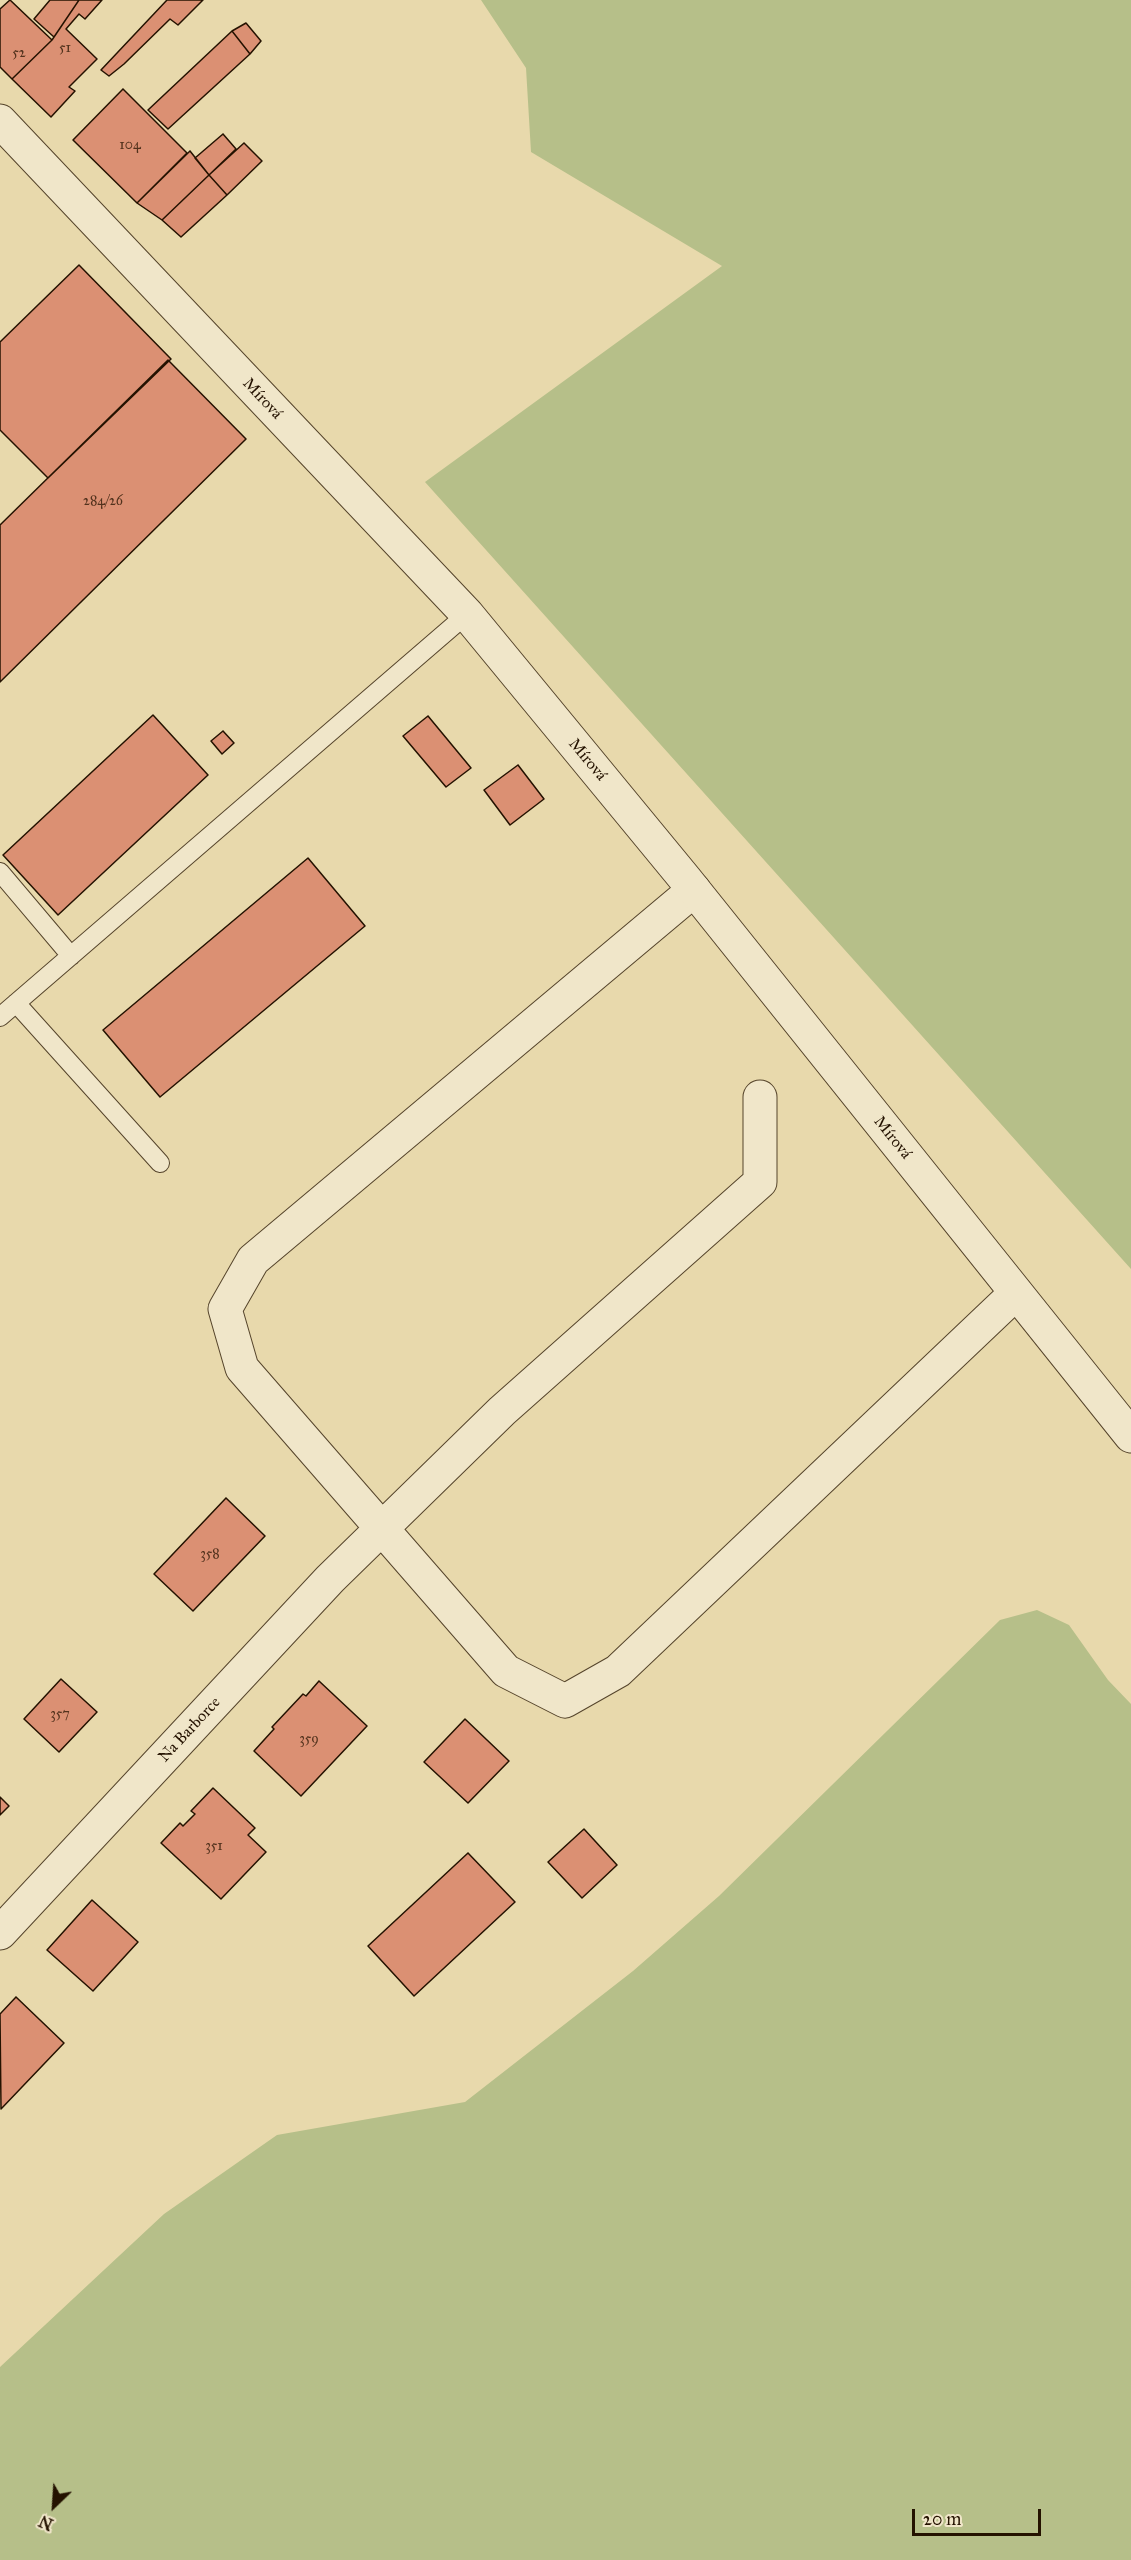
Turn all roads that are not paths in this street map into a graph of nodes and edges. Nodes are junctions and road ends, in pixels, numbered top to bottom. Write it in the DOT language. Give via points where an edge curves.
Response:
graph roads {
  1 [pos="0,121"];
  2 [pos="467,614"];
  3 [pos="0,872"];
  4 [pos="694,890"];
  5 [pos="71,956"];
  6 [pos="16,1003"];
  7 [pos="0,1017"];
  8 [pos="760,1097"];
  9 [pos="160,1163"];
  10 [pos="1016,1293"];
  11 [pos="1131,1436"];
  12 [pos="382,1529"];
  13 [pos="0,1933"];
  1 -- 2 [label="street, Mírová"];
  2 -- 4 [label="street, Mírová"];
  2 -- 5 [label="lane"];
  3 -- 5 [label="lane"];
  4 -- 10 [label="street, Mírová"];
  4 -- 12 [label="street" via="254,1260 225,1309 242,1368"];
  5 -- 6 [label="lane"];
  6 -- 7 [label="lane"];
  6 -- 9 [label="lane"];
  8 -- 12 [label="street, Na Barborce" via="760,1182 502,1411"];
  10 -- 11 [label="street, Mírová"];
  10 -- 12 [label="street" via="618,1671 565,1701 506,1671"];
  12 -- 13 [label="street, Na Barborce" via="330,1579"];
}
